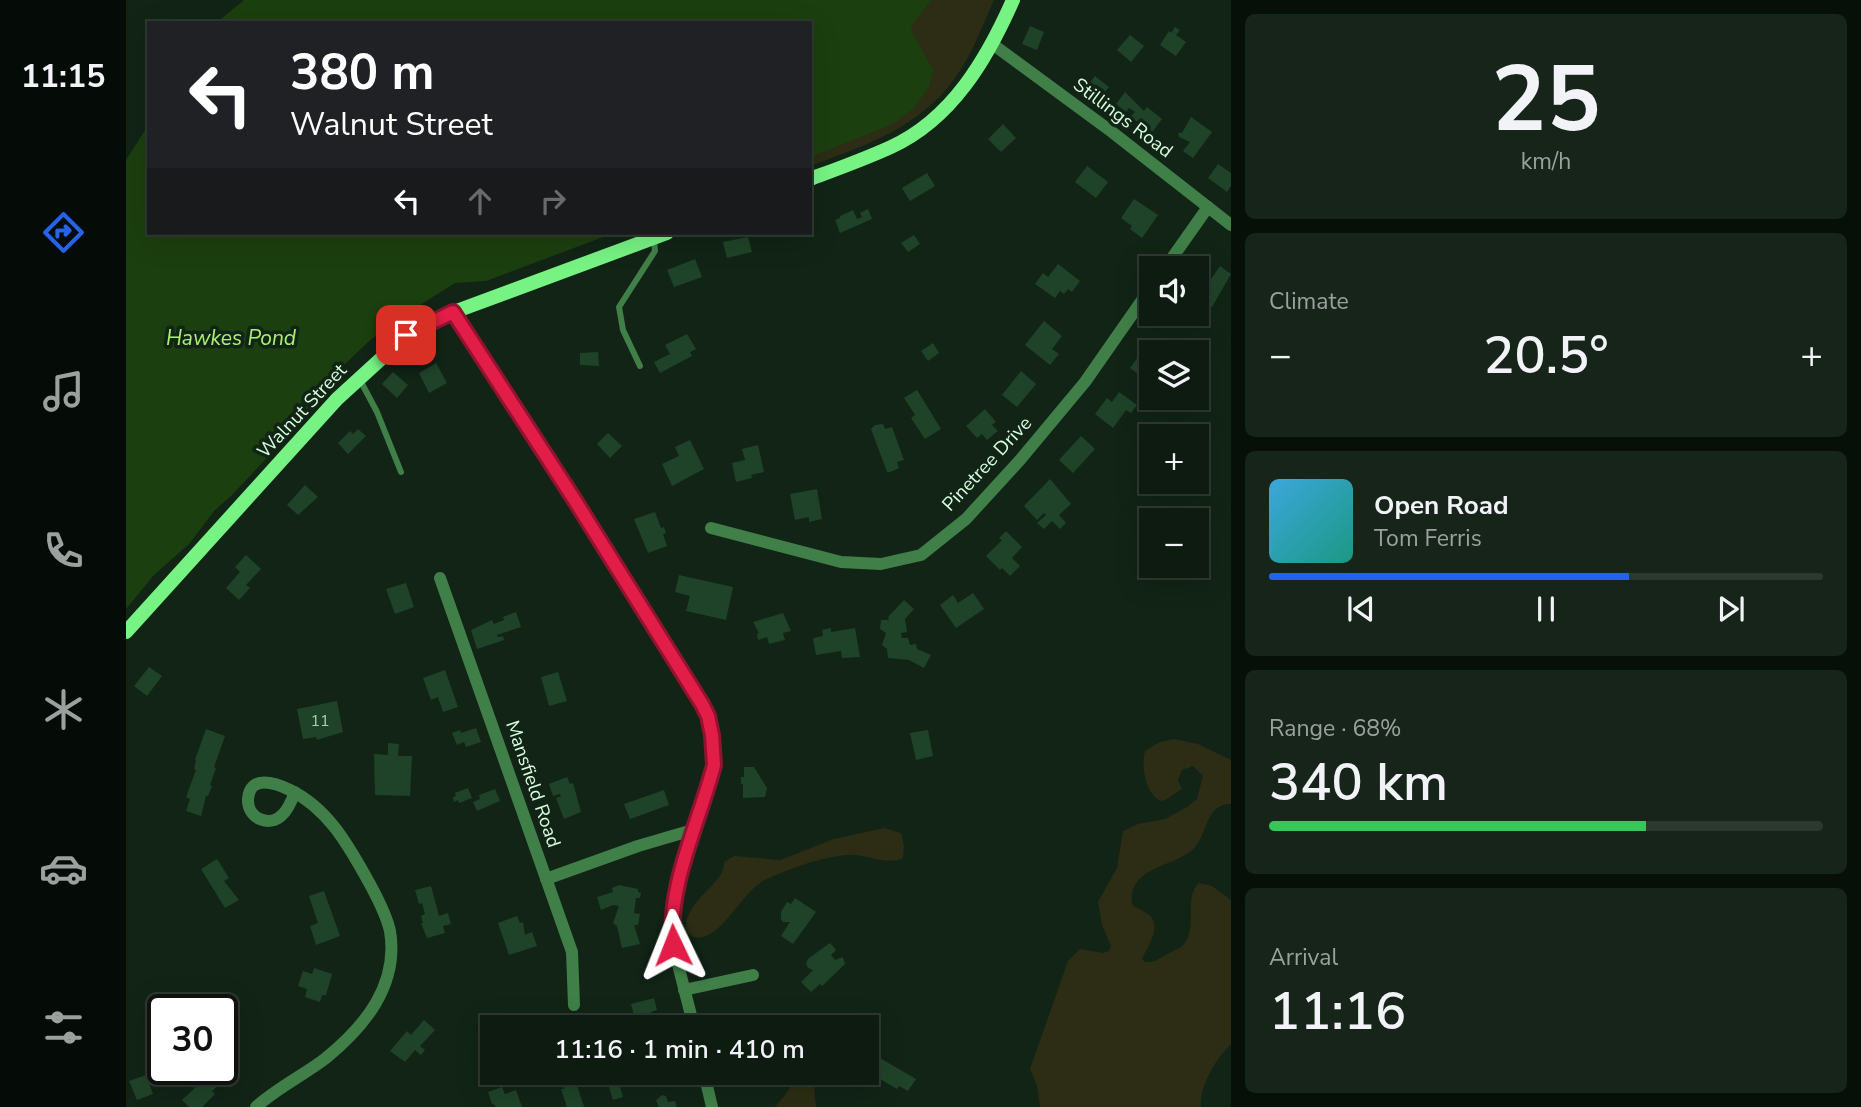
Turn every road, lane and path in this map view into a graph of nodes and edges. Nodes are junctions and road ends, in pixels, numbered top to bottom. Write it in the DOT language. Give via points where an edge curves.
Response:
graph roads {
  1 [pos="1013,0"];
  2 [pos="991,43"];
  3 [pos="812,178"];
  4 [pos="1208,207"];
  5 [pos="1231,225"];
  6 [pos="661,235"];
  7 [pos="1173,256"];
  8 [pos="1139,305"];
  9 [pos="453,312"];
  10 [pos="640,366"];
  11 [pos="359,379"];
  12 [pos="401,472"];
  13 [pos="711,527"];
  14 [pos="440,578"];
  15 [pos="126,632"];
  16 [pos="295,792"];
  17 [pos="696,829"];
  18 [pos="546,878"];
  19 [pos="753,975"];
  20 [pos="684,990"];
  21 [pos="574,1004"];
  22 [pos="691,1015"];
  23 [pos="707,1085"];
  24 [pos="256,1107"];
  25 [pos="712,1107"];
  1 -- 2 [label="main road"];
  2 -- 3 [label="main road" via="975,74 943,113 894,146"];
  2 -- 4 [label="street, Stillings Road"];
  4 -- 5 [label="street, Stillings Road"];
  4 -- 7 [label="street"];
  6 -- 9 [label="main road, Walnut Street"];
  6 -- 10 [label="lane" via="619,307"];
  8 -- 13 [label="street, Pinetree Drive" via="1085,382 1020,460 966,519 920,555 881,564 841,562"];
  9 -- 11 [label="main road, Walnut Street" via="406,335"];
  9 -- 17 [label="street" via="708,716 714,765"];
  11 -- 12 [label="lane"];
  11 -- 15 [label="main road, Walnut Street"];
  14 -- 18 [label="street, Mansfield Road"];
  16 -- 24 [label="street" via="336,827 367,878 390,930 391,965 382,996 358,1029 326,1058"];
  17 -- 18 [label="street"];
  17 -- 20 [label="street" via="677,884 672,915 673,945"];
  18 -- 21 [label="street, Mansfield Road" via="572,952"];
  19 -- 20 [label="street"];
  20 -- 22 [label="street"];
  23 -- 25 [label="street"];
}
